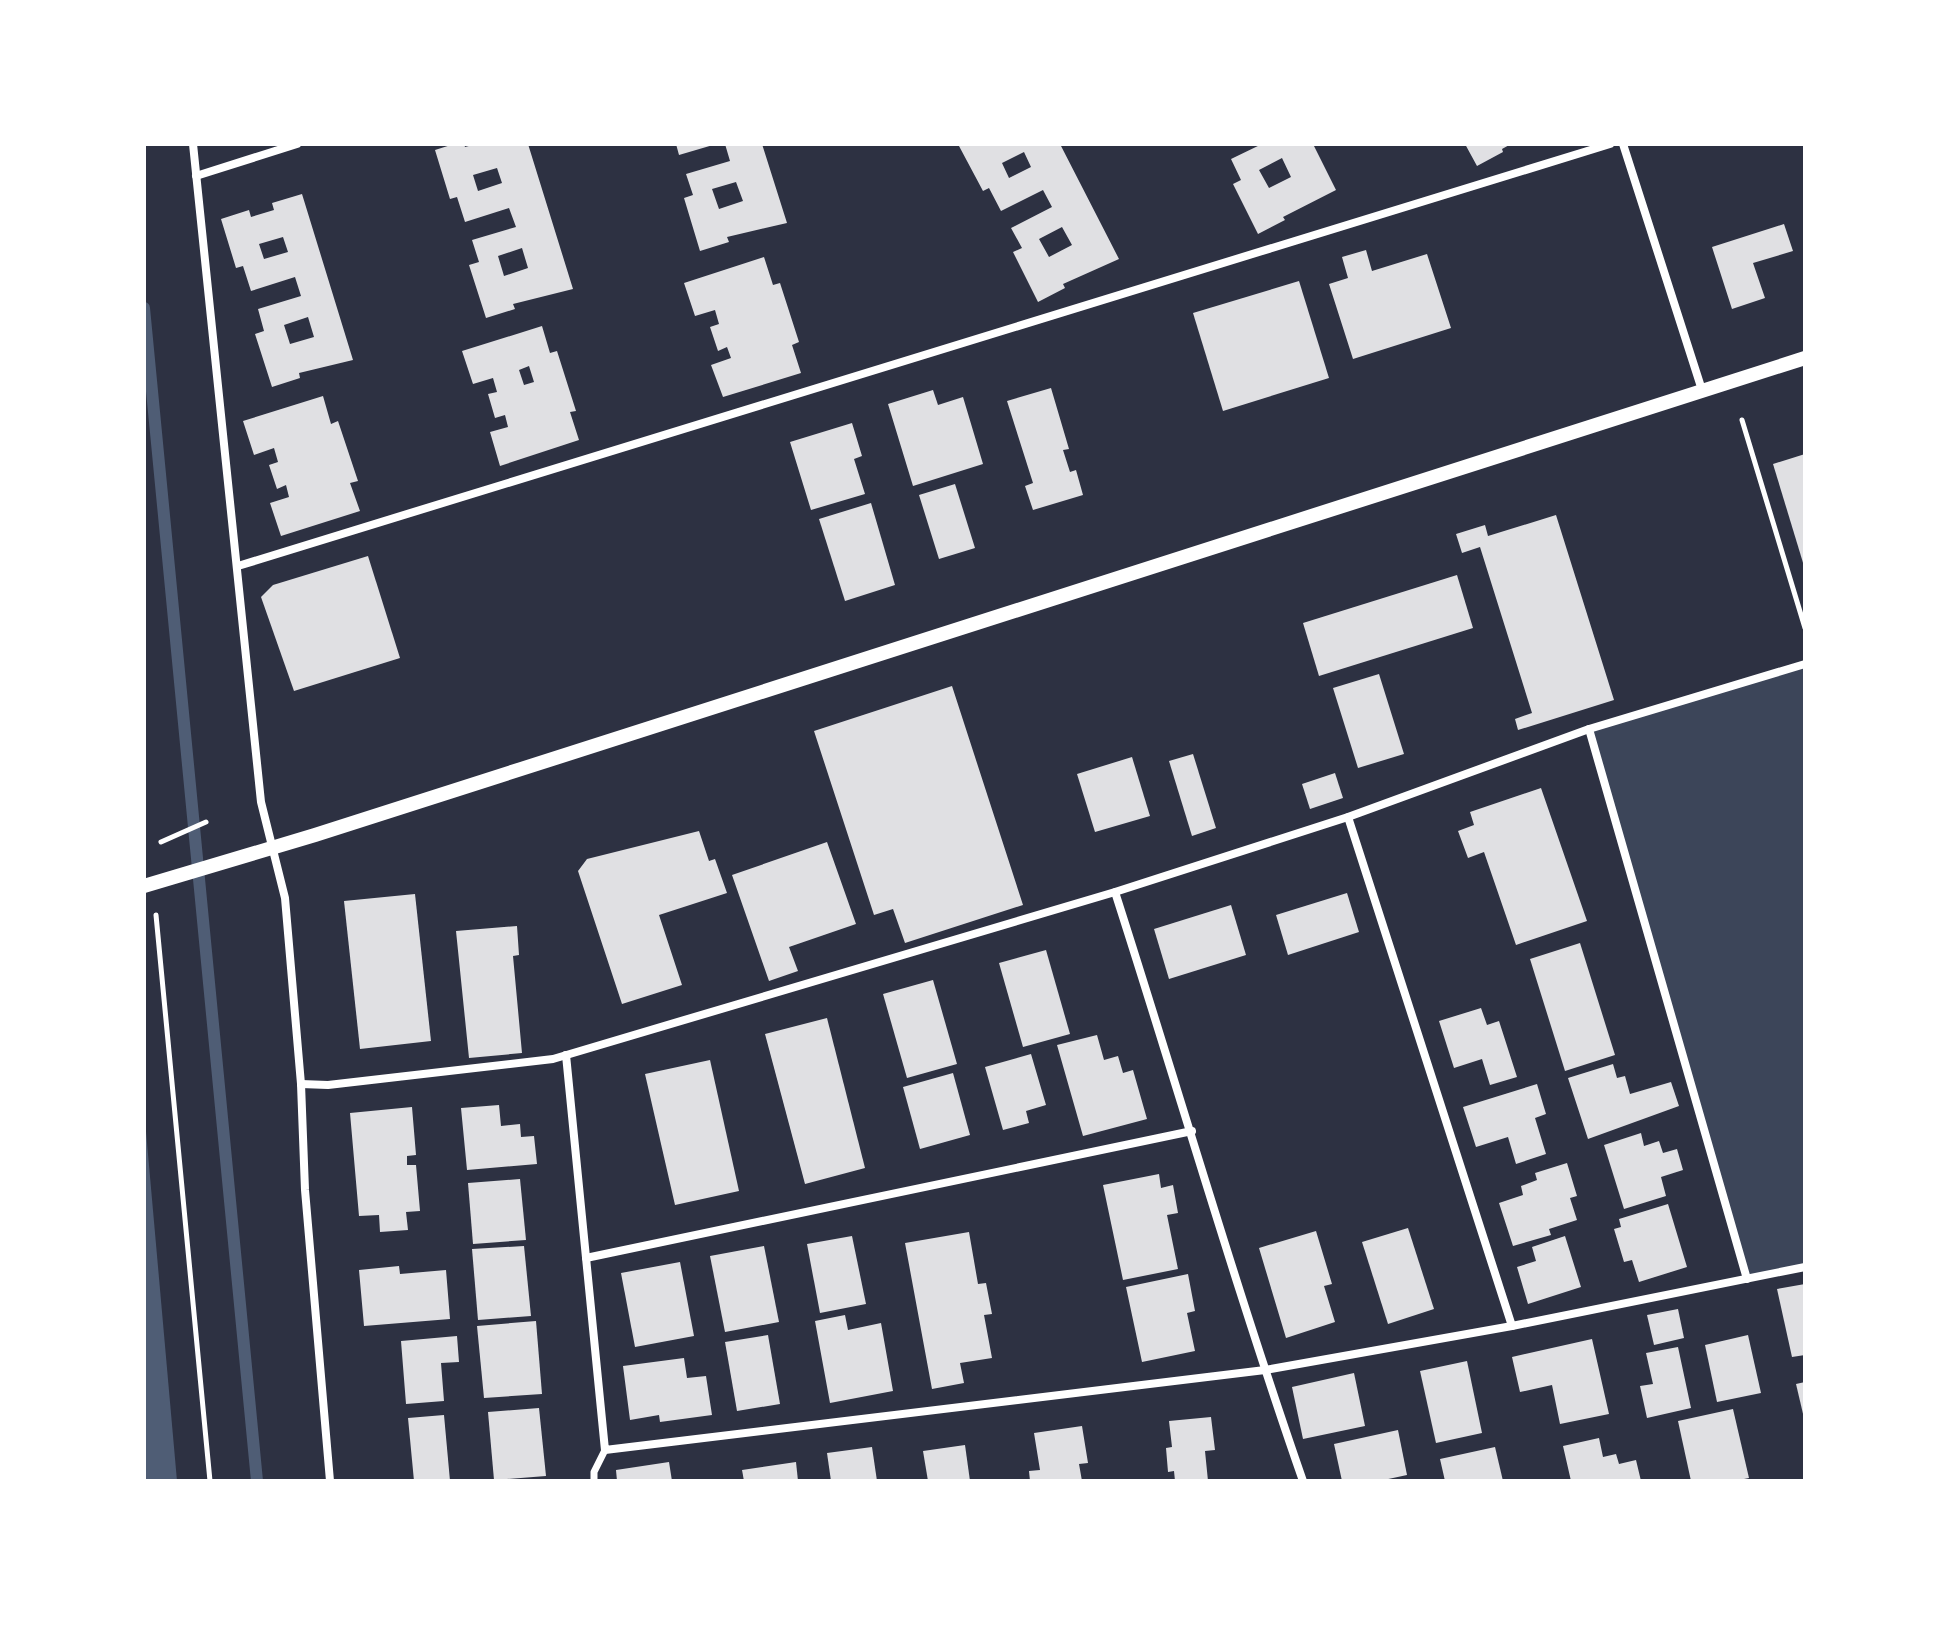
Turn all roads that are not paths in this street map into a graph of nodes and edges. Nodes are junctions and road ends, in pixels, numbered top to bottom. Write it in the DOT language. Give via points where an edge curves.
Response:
graph roads {
  1 [pos="193,144"];
  2 [pos="297,144"];
  3 [pos="1610,144"];
  4 [pos="1623,144"];
  5 [pos="196,176"];
  6 [pos="1805,358"];
  7 [pos="1702,390"];
  8 [pos="238,566"];
  9 [pos="1805,664"];
  10 [pos="1589,729"];
  11 [pos="1348,817"];
  12 [pos="272,848"];
  13 [pos="150,884"];
  14 [pos="1115,892"];
  15 [pos="566,1055"];
  16 [pos="301,1084"];
  17 [pos="1192,1131"];
  18 [pos="586,1258"];
  19 [pos="1805,1267"];
  20 [pos="1747,1279"];
  21 [pos="1512,1326"];
  22 [pos="1265,1370"];
  23 [pos="605,1450"];
  24 [pos="330,1481"];
  25 [pos="594,1481"];
  26 [pos="1303,1481"];
  1 -- 5 [label="street"];
  2 -- 5 [label="street"];
  3 -- 8 [label="street"];
  4 -- 7 [label="street"];
  5 -- 8 [label="street"];
  6 -- 7 [label="street"];
  7 -- 12 [label="street"];
  8 -- 12 [label="street" via="261,802"];
  9 -- 10 [label="street"];
  10 -- 11 [label="street"];
  10 -- 20 [label="street"];
  11 -- 14 [label="street"];
  11 -- 21 [label="street"];
  12 -- 13 [label="street"];
  12 -- 16 [label="street" via="285,898"];
  14 -- 15 [label="street"];
  14 -- 17 [label="street"];
  15 -- 16 [label="street"];
  15 -- 18 [label="street"];
  16 -- 24 [label="street"];
  17 -- 18 [label="street"];
  17 -- 22 [label="street"];
  18 -- 23 [label="street"];
  19 -- 20 [label="street"];
  20 -- 21 [label="street"];
  21 -- 22 [label="street"];
  22 -- 23 [label="street"];
  22 -- 26 [label="street"];
  23 -- 25 [label="street"];
}
